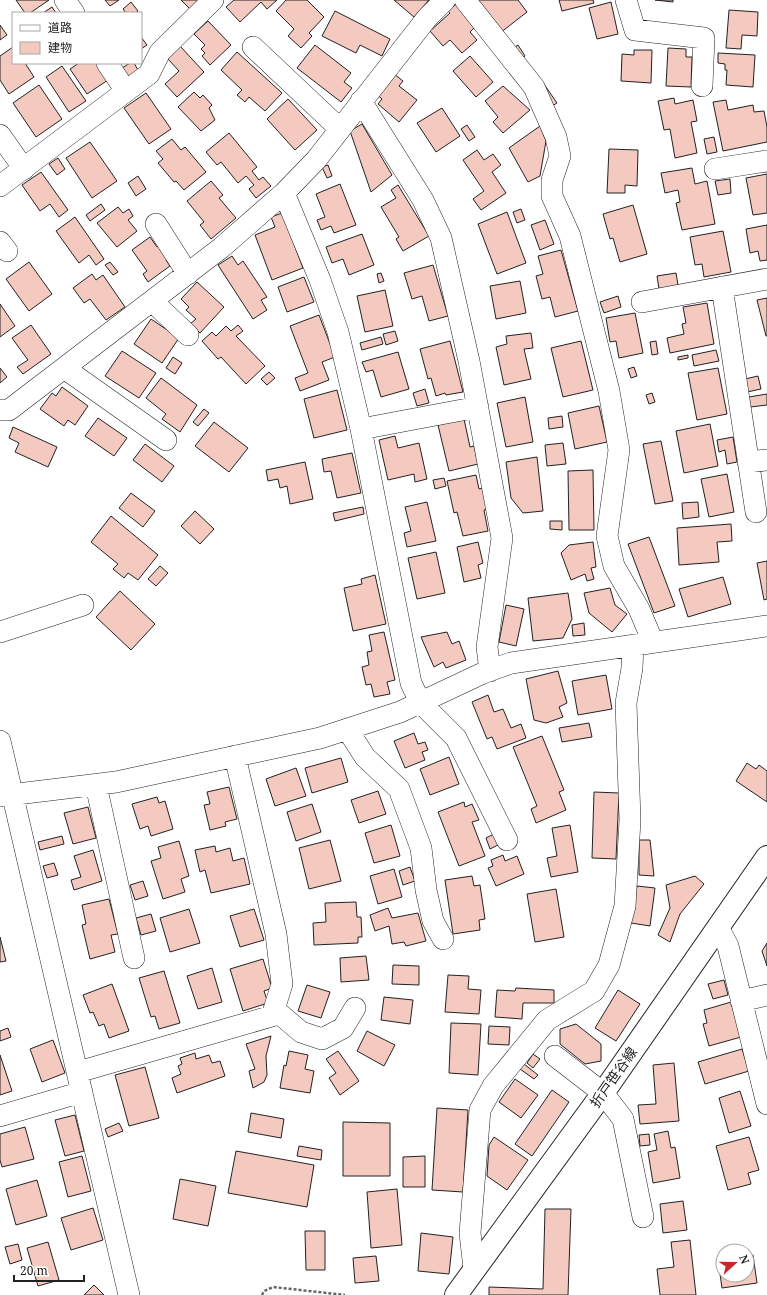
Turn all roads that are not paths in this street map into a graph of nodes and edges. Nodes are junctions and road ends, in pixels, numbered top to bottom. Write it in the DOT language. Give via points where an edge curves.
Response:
graph roads {
  1 [pos="65,0"];
  2 [pos="213,0"];
  3 [pos="445,0"];
  4 [pos="465,0"];
  5 [pos="626,0"];
  6 [pos="73,12"];
  7 [pos="253,47"];
  8 [pos="108,64"];
  9 [pos="702,86"];
  10 [pos="126,91"];
  11 [pos="361,101"];
  12 [pos="340,129"];
  13 [pos="0,135"];
  14 [pos="767,160"];
  15 [pos="24,169"];
  16 [pos="715,169"];
  17 [pos="0,186"];
  18 [pos="284,193"];
  19 [pos="156,224"];
  20 [pos="188,274"];
  21 [pos="767,279"];
  22 [pos="722,287"];
  23 [pos="152,301"];
  24 [pos="642,302"];
  25 [pos="188,335"];
  26 [pos="64,368"];
  27 [pos="478,407"];
  28 [pos="0,410"];
  29 [pos="361,429"];
  30 [pos="166,440"];
  31 [pos="757,461"];
  32 [pos="756,512"];
  33 [pos="83,605"];
  34 [pos="767,626"];
  35 [pos="0,632"];
  36 [pos="643,644"];
  37 [pos="490,671"];
  38 [pos="420,702"];
  39 [pos="347,729"];
  40 [pos="0,741"];
  41 [pos="235,756"];
  42 [pos="96,785"];
  43 [pos="6,796"];
  44 [pos="507,840"];
  45 [pos="767,857"];
  46 [pos="718,927"];
  47 [pos="443,938"];
  48 [pos="134,958"];
  49 [pos="767,995"];
  50 [pos="741,1001"];
  51 [pos="355,1008"];
  52 [pos="274,1010"];
  53 [pos="555,1056"];
  54 [pos="80,1082"];
  55 [pos="603,1094"];
  56 [pos="767,1104"];
  57 [pos="0,1116"];
  58 [pos="643,1217"];
  59 [pos="474,1269"];
  60 [pos="460,1293"];
  61 [pos="129,1295"];
  1 -- 6 [label="street"];
  2 -- 10 [label="street" via="160,52 149,74"];
  3 -- 11 [label="street" via="427,18"];
  4 -- 36 [label="street" via="534,87 556,137 560,156 552,180 552,196 570,236 610,391 619,450 607,536 614,566 638,609"];
  5 -- 9 [label="street" via="635,30 704,38"];
  7 -- 12 [label="street"];
  8 -- 10 [label="street"];
  10 -- 15 [label="street"];
  11 -- 12 [label="street"];
  11 -- 27 [label="street" via="423,200 441,238"];
  12 -- 18 [label="street" via="316,160"];
  13 -- 15 [label="street"];
  14 -- 16 [label="street"];
  15 -- 17 [label="street"];
  18 -- 20 [label="street"];
  18 -- 29 [label="street" via="320,280 338,332"];
  19 -- 20 [label="street"];
  20 -- 23 [label="street"];
  21 -- 22 [label="street"];
  22 -- 24 [label="street"];
  22 -- 31 [label="street"];
  23 -- 25 [label="street"];
  23 -- 26 [label="street"];
  26 -- 28 [label="street" via="9,410"];
  26 -- 30 [label="street"];
  27 -- 29 [label="street"];
  27 -- 37 [label="street" via="502,538 487,647"];
  29 -- 38 [label="street" via="411,683"];
  31 -- 32 [label="street"];
  33 -- 35 [label="street"];
  34 -- 36 [label="street"];
  36 -- 37 [label="street" via="511,663"];
  36 -- 59 [label="street" via="632,668 626,703 630,820 625,906 609,966 594,991 547,1020 492,1086 480,1110 470,1233"];
  37 -- 38 [label="street"];
  38 -- 39 [label="street" via="400,712"];
  38 -- 44 [label="street" via="456,738"];
  39 -- 41 [label="street" via="320,738"];
  39 -- 47 [label="street" via="365,757 399,789 421,848 433,921"];
  40 -- 43 [label="street"];
  41 -- 42 [label="street"];
  41 -- 52 [label="street" via="276,934 282,984"];
  42 -- 43 [label="street"];
  42 -- 48 [label="street"];
  43 -- 54 [label="street"];
  45 -- 46 [label="main road, 折戸笹谷線"];
  46 -- 50 [label="street" via="728,946"];
  46 -- 55 [label="main road, 折戸笹谷線"];
  49 -- 50 [label="street"];
  50 -- 56 [label="street"];
  51 -- 52 [label="street" via="343,1028 322,1038 301,1032"];
  52 -- 54 [label="street" via="272,1016"];
  53 -- 55 [label="street"];
  54 -- 57 [label="street"];
  54 -- 61 [label="street"];
  55 -- 58 [label="street" via="624,1119"];
  55 -- 59 [label="main road, 折戸笹谷線"];
  59 -- 60 [label="main road, 折戸笹谷線"];
}
